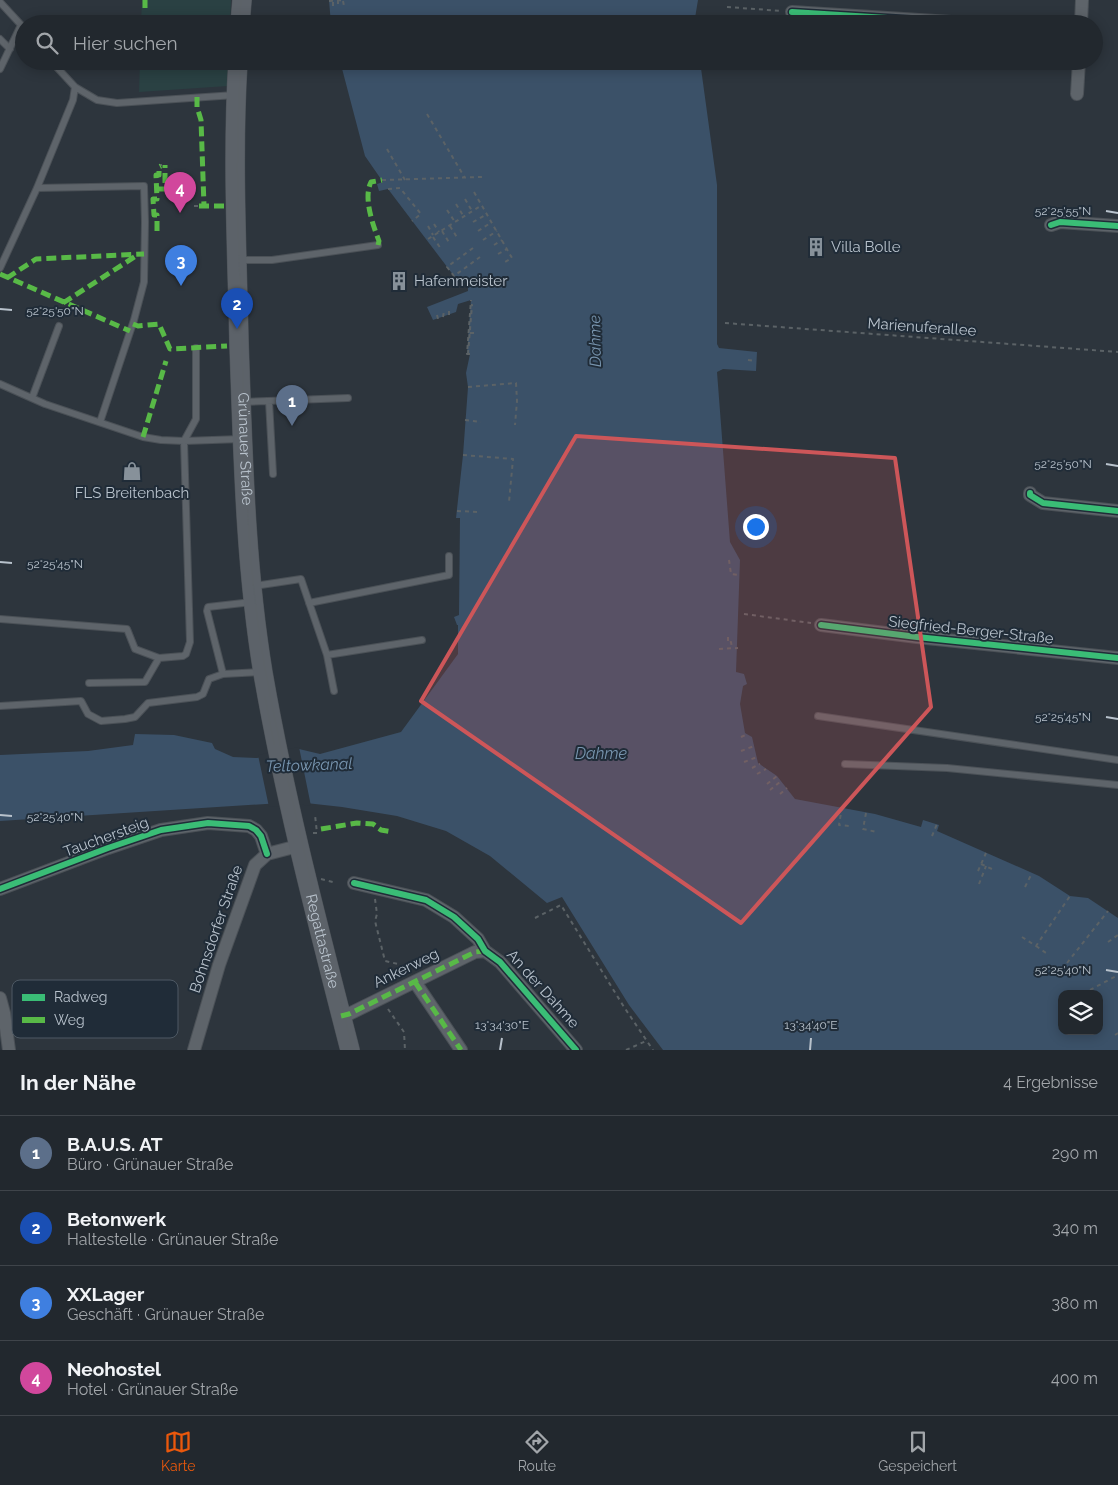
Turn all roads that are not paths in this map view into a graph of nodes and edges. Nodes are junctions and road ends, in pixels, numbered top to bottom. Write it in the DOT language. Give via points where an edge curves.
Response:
graph roads {
  1 [pos="242,0"];
  2 [pos="1082,0"];
  3 [pos="0,2"];
  4 [pos="792,12"];
  5 [pos="241,15"];
  6 [pos="840,15"];
  7 [pos="1081,15"];
  8 [pos="15,19"];
  9 [pos="0,39"];
  10 [pos="15,40"];
  11 [pos="10,49"];
  12 [pos="0,69"];
  13 [pos="59,70"];
  14 [pos="237,70"];
  15 [pos="1078,70"];
  16 [pos="75,87"];
  17 [pos="1077,94"];
  18 [pos="236,95"];
  19 [pos="37,188"];
  20 [pos="1051,225"];
  21 [pos="1118,226"];
  22 [pos="378,245"];
  23 [pos="237,260"];
  24 [pos="0,268"];
  25 [pos="59,326"];
  26 [pos="196,348"];
  27 [pos="0,384"];
  28 [pos="32,398"];
  29 [pos="348,398"];
  30 [pos="269,401"];
  31 [pos="241,402"];
  32 [pos="100,422"];
  33 [pos="242,439"];
  34 [pos="184,441"];
  35 [pos="273,474"];
  36 [pos="1030,492"];
  37 [pos="1118,511"];
  38 [pos="448,556"];
  39 [pos="254,594"];
  40 [pos="309,603"];
  41 [pos="0,619"];
  42 [pos="821,625"];
  43 [pos="422,640"];
  44 [pos="327,655"];
  45 [pos="159,658"];
  46 [pos="1118,658"];
  47 [pos="263,672"];
  48 [pos="223,674"];
  49 [pos="89,683"];
  50 [pos="334,691"];
  51 [pos="0,706"];
  52 [pos="818,716"];
  53 [pos="1118,760"];
  54 [pos="845,764"];
  55 [pos="1118,785"];
  56 [pos="302,837"];
  57 [pos="267,854"];
  58 [pos="354,883"];
  59 [pos="0,889"];
  60 [pos="485,951"];
  61 [pos="413,983"];
  62 [pos="0,998"];
  63 [pos="341,1016"];
  64 [pos="9,1050"];
  65 [pos="194,1050"];
  66 [pos="350,1050"];
  67 [pos="461,1050"];
  68 [pos="576,1050"];
  1 -- 5 [label="main road"];
  2 -- 7 [label="street"];
  3 -- 8 [label="lane"];
  4 -- 6 [label="street"];
  9 -- 11 [label="lane"];
  10 -- 11 [label="lane"];
  11 -- 12 [label="lane"];
  13 -- 16 [label="lane"];
  14 -- 18 [label="main road, Grünauer Straße"];
  15 -- 17 [label="street"];
  16 -- 18 [label="lane" via="97,100 117,103"];
  16 -- 19 [label="lane" via="73,100"];
  18 -- 23 [label="main road, Grünauer Straße"];
  19 -- 24 [label="lane"];
  19 -- 32 [label="lane" via="144,186 144,282"];
  20 -- 21 [label="street" via="1060,222"];
  22 -- 23 [label="lane" via="272,260"];
  23 -- 31 [label="main road, Grünauer Straße"];
  25 -- 28 [label="lane"];
  26 -- 34 [label="lane" via="196,419"];
  27 -- 28 [label="lane"];
  28 -- 32 [label="lane"];
  29 -- 30 [label="lane"];
  30 -- 31 [label="lane"];
  30 -- 35 [label="lane"];
  31 -- 33 [label="main road, Grünauer Straße"];
  32 -- 34 [label="lane" via="143,437"];
  33 -- 34 [label="lane"];
  33 -- 39 [label="main road, Grünauer Straße"];
  34 -- 45 [label="lane" via="190,642 183,656"];
  36 -- 37 [label="street" via="1043,503"];
  38 -- 40 [label="lane" via="449,575"];
  39 -- 40 [label="lane" via="301,579"];
  39 -- 47 [label="main road, Grünauer Straße"];
  39 -- 48 [label="lane" via="208,607"];
  40 -- 44 [label="lane"];
  41 -- 45 [label="lane" via="127,629 135,649"];
  42 -- 46 [label="street, Siegfried-Berger-Straße"];
  43 -- 44 [label="lane"];
  44 -- 50 [label="lane"];
  45 -- 49 [label="lane" via="145,682"];
  47 -- 48 [label="lane"];
  47 -- 56 [label="main road, Grünauer Straße"];
  48 -- 51 [label="lane" via="209,679 203,694 197,697 148,703 135,717 125,719 101,721 88,714 81,701"];
  52 -- 53 [label="lane"];
  54 -- 55 [label="lane" via="947,768"];
  56 -- 57 [label="street"];
  56 -- 63 [label="main road, Regattastraße"];
  57 -- 59 [label="street, Tauchersteig" via="256,830 248,826 208,823 161,830"];
  57 -- 65 [label="street, Bohnsdorfer Straße" via="255,865 219,965"];
  58 -- 60 [label="street, An der Dahme" via="426,900 454,917 478,939"];
  60 -- 61 [label="street, Ankerweg" via="476,952"];
  60 -- 68 [label="street, An der Dahme" via="500,962"];
  61 -- 63 [label="street, Ankerweg"];
  61 -- 67 [label="street"];
  62 -- 64 [label="street"];
  63 -- 66 [label="main road, Regattastraße"];
}
